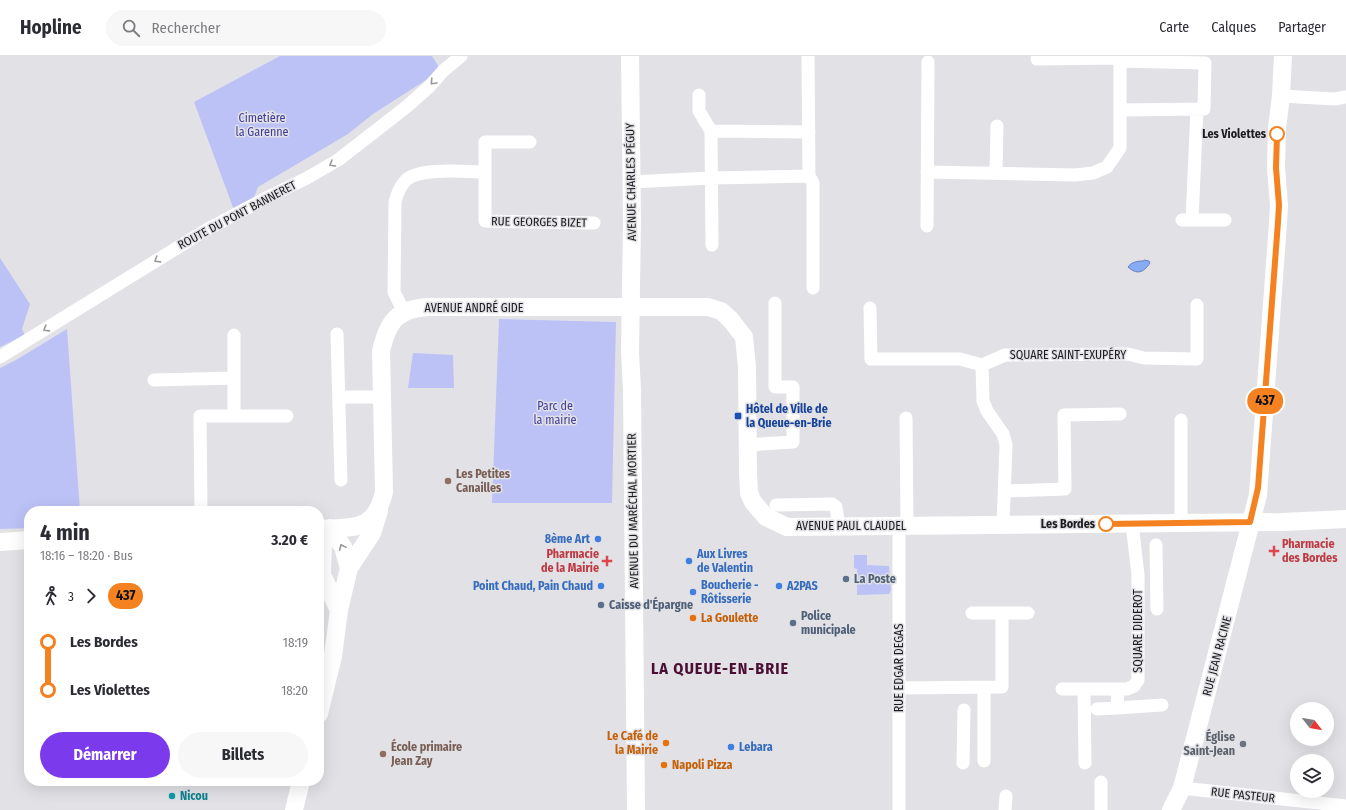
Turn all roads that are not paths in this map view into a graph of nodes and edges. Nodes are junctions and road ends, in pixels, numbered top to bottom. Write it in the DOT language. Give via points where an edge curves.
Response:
graph roads {
  1 [pos="461,56"];
  2 [pos="630,56"];
  3 [pos="808,56"];
  4 [pos="1282,56"];
  5 [pos="1120,58"];
  6 [pos="1037,59"];
  7 [pos="1205,59"];
  8 [pos="928,62"];
  9 [pos="699,95"];
  10 [pos="1281,96"];
  11 [pos="1346,97"];
  12 [pos="1197,109"];
  13 [pos="1120,110"];
  14 [pos="998,126"];
  15 [pos="711,131"];
  16 [pos="809,132"];
  17 [pos="530,142"];
  18 [pos="485,172"];
  19 [pos="927,172"];
  20 [pos="996,173"];
  21 [pos="809,176"];
  22 [pos="711,178"];
  23 [pos="631,182"];
  24 [pos="1225,220"];
  25 [pos="594,223"];
  26 [pos="927,226"];
  27 [pos="712,245"];
  28 [pos="814,288"];
  29 [pos="775,302"];
  30 [pos="1197,305"];
  31 [pos="631,307"];
  32 [pos="870,308"];
  33 [pos="404,312"];
  34 [pos="337,334"];
  35 [pos="234,335"];
  36 [pos="0,357"];
  37 [pos="982,365"];
  38 [pos="234,378"];
  39 [pos="154,380"];
  40 [pos="339,397"];
  41 [pos="382,397"];
  42 [pos="1120,414"];
  43 [pos="234,416"];
  44 [pos="286,416"];
  45 [pos="906,418"];
  46 [pos="1181,420"];
  47 [pos="748,446"];
  48 [pos="341,480"];
  49 [pos="1005,491"];
  50 [pos="381,502"];
  51 [pos="776,504"];
  52 [pos="201,506"];
  53 [pos="1346,520"];
  54 [pos="1250,522"];
  55 [pos="1181,523"];
  56 [pos="1132,524"];
  57 [pos="1003,525"];
  58 [pos="839,526"];
  59 [pos="903,526"];
  60 [pos="324,528"];
  61 [pos="24,540"];
  62 [pos="0,542"];
  63 [pos="1156,545"];
  64 [pos="349,568"];
  65 [pos="1156,574"];
  66 [pos="1138,575"];
  67 [pos="324,580"];
  68 [pos="1156,609"];
  69 [pos="339,610"];
  70 [pos="972,613"];
  71 [pos="1002,613"];
  72 [pos="1028,613"];
  73 [pos="984,687"];
  74 [pos="899,688"];
  75 [pos="1062,689"];
  76 [pos="1084,689"];
  77 [pos="1118,689"];
  78 [pos="324,693"];
  79 [pos="1162,705"];
  80 [pos="1117,708"];
  81 [pos="1097,709"];
  82 [pos="964,710"];
  83 [pos="984,728"];
  84 [pos="964,730"];
  85 [pos="984,761"];
  86 [pos="1084,762"];
  87 [pos="963,763"];
  88 [pos="1101,782"];
  89 [pos="300,786"];
  90 [pos="1182,788"];
  91 [pos="1006,796"];
  92 [pos="1346,806"];
  93 [pos="294,810"];
  94 [pos="636,810"];
  95 [pos="899,810"];
  96 [pos="1005,810"];
  97 [pos="1101,810"];
  98 [pos="1171,810"];
  1 -- 36 [label="street, ROUTE DU PONT BANNERET, one-way" via="405,108 338,160 206,230"];
  2 -- 23 [label="street, AVENUE CHARLES PÉGUY"];
  3 -- 16 [label="street"];
  4 -- 10 [label="street, RUE JEAN RACINE"];
  5 -- 6 [label="street"];
  5 -- 7 [label="street"];
  5 -- 13 [label="street"];
  7 -- 12 [label="street" via="1204,109"];
  8 -- 19 [label="street"];
  9 -- 15 [label="street" via="699,112"];
  10 -- 11 [label="street"];
  10 -- 54 [label="street, RUE JEAN RACINE" via="1276,148 1278,222 1258,488"];
  12 -- 13 [label="street"];
  12 -- 24 [label="street" via="1187,220"];
  13 -- 20 [label="street" via="1120,148 1107,167 1093,173 1075,175"];
  14 -- 20 [label="street"];
  15 -- 16 [label="street"];
  15 -- 22 [label="street"];
  16 -- 21 [label="street"];
  17 -- 18 [label="street, RUE GEORGES BIZET" via="485,142"];
  18 -- 25 [label="street, RUE GEORGES BIZET" via="485,221"];
  18 -- 33 [label="street" via="419,173 406,180 398,190 395,202 394,292"];
  19 -- 20 [label="street"];
  19 -- 26 [label="street"];
  21 -- 22 [label="street"];
  21 -- 28 [label="street" via="813,183"];
  22 -- 23 [label="street"];
  22 -- 27 [label="street"];
  23 -- 31 [label="street, AVENUE CHARLES PÉGUY"];
  29 -- 47 [label="street" via="775,387 793,387 793,442"];
  30 -- 37 [label="street, SQUARE SAINT-EXUPÉRY" via="1197,359 1144,358 1128,354 1005,355"];
  31 -- 33 [label="street, AVENUE ANDRÉ GIDE" via="428,307 413,308"];
  31 -- 47 [label="street, AVENUE PAUL CLAUDEL" via="708,307 721,311 730,318 744,337"];
  31 -- 94 [label="street, AVENUE DU MARÉCHAL MORTIER"];
  32 -- 37 [label="street" via="871,359 960,359"];
  33 -- 41 [label="street" via="392,322 384,339"];
  34 -- 40 [label="street"];
  35 -- 38 [label="street"];
  37 -- 49 [label="street" via="983,401 1003,434 1006,445"];
  38 -- 39 [label="street"];
  38 -- 43 [label="street"];
  40 -- 41 [label="street"];
  40 -- 48 [label="street"];
  41 -- 50 [label="street" via="384,492"];
  42 -- 49 [label="street" via="1064,415 1065,489"];
  43 -- 44 [label="street"];
  43 -- 52 [label="street" via="200,416"];
  45 -- 59 [label="street, RUE EDGAR DEGAS"];
  46 -- 55 [label="street"];
  47 -- 58 [label="street, AVENUE PAUL CLAUDEL" via="749,493 766,517 787,527"];
  49 -- 57 [label="street"];
  50 -- 60 [label="street" via="371,519 361,525"];
  50 -- 64 [label="street" via="372,533"];
  51 -- 58 [label="street" via="832,504 836,507"];
  53 -- 54 [label="street, AVENUE PAUL CLAUDEL"];
  54 -- 55 [label="street, AVENUE PAUL CLAUDEL"];
  54 -- 90 [label="street, RUE JEAN RACINE"];
  55 -- 56 [label="street, AVENUE PAUL CLAUDEL"];
  56 -- 57 [label="street, AVENUE PAUL CLAUDEL"];
  56 -- 66 [label="street, SQUARE DIDEROT"];
  57 -- 59 [label="street, AVENUE PAUL CLAUDEL"];
  58 -- 59 [label="street, AVENUE PAUL CLAUDEL"];
  59 -- 74 [label="street, RUE EDGAR DEGAS"];
  64 -- 60 [label="street, one-way" via="343,547"];
  61 -- 62 [label="street"];
  63 -- 65 [label="street"];
  64 -- 69 [label="street"];
  65 -- 66 [label="street"];
  65 -- 68 [label="street"];
  66 -- 77 [label="street, SQUARE DIDEROT" via="1138,680 1134,686"];
  67 -- 69 [label="street"];
  69 -- 78 [label="street" via="333,656"];
  70 -- 71 [label="street"];
  71 -- 72 [label="street"];
  71 -- 73 [label="street" via="1002,688"];
  73 -- 74 [label="street"];
  73 -- 83 [label="street"];
  74 -- 95 [label="street, RUE EDGAR DEGAS"];
  75 -- 76 [label="street, SQUARE DIDEROT"];
  76 -- 77 [label="street, SQUARE DIDEROT"];
  76 -- 86 [label="street"];
  77 -- 80 [label="street"];
  79 -- 80 [label="street"];
  80 -- 81 [label="street"];
  82 -- 84 [label="street"];
  83 -- 84 [label="street"];
  83 -- 85 [label="street"];
  84 -- 87 [label="street"];
  88 -- 97 [label="street"];
  89 -- 93 [label="street"];
  90 -- 92 [label="street, RUE PASTEUR"];
  90 -- 98 [label="street, RUE JEAN RACINE"];
  91 -- 96 [label="street"];
}
